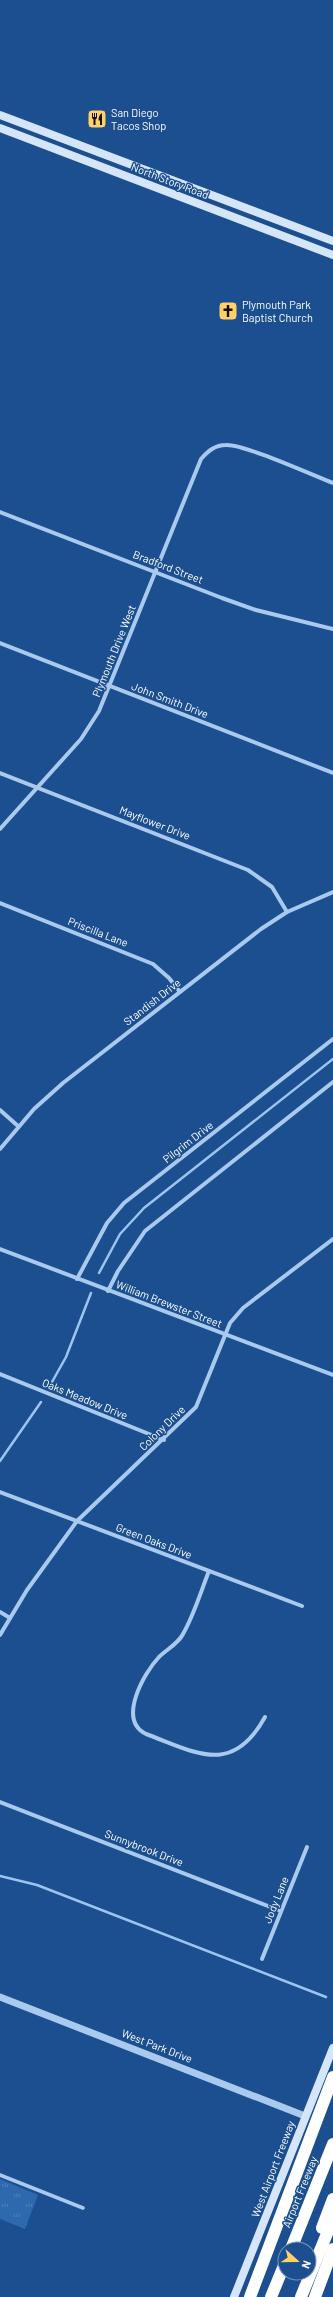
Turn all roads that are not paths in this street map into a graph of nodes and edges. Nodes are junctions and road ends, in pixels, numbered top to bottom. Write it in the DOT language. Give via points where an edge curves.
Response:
graph roads {
  1 [pos="0,115"];
  2 [pos="0,128"];
  3 [pos="199,190"];
  4 [pos="194,202"];
  5 [pos="333,241"];
  6 [pos="333,255"];
  7 [pos="333,483"];
  8 [pos="0,512"];
  9 [pos="155,572"];
  10 [pos="333,629"];
  11 [pos="0,643"];
  12 [pos="110,686"];
  13 [pos="0,773"];
  14 [pos="333,773"];
  15 [pos="38,788"];
  16 [pos="0,829"];
  17 [pos="333,892"];
  18 [pos="0,903"];
  19 [pos="287,912"];
  20 [pos="180,992"];
  21 [pos="333,1039"];
  22 [pos="333,1082"];
  23 [pos="0,1110"];
  24 [pos="18,1126"];
  25 [pos="0,1149"];
  26 [pos="333,1239"];
  27 [pos="0,1249"];
  28 [pos="77,1279"];
  29 [pos="108,1291"];
  30 [pos="225,1335"];
  31 [pos="0,1374"];
  32 [pos="333,1375"];
  33 [pos="164,1440"];
  34 [pos="0,1492"];
  35 [pos="77,1521"];
  36 [pos="209,1571"];
  37 [pos="302,1606"];
  38 [pos="0,1612"];
  39 [pos="10,1618"];
  40 [pos="0,1635"];
  41 [pos="265,1717"];
  42 [pos="0,1802"];
  43 [pos="307,1847"];
  44 [pos="281,1911"];
  45 [pos="262,1959"];
  46 [pos="0,1997"];
  47 [pos="333,2048"];
  48 [pos="333,2077"];
  49 [pos="305,2116"];
  50 [pos="333,2144"];
  51 [pos="0,2175"];
  52 [pos="333,2199"];
  53 [pos="83,2208"];
  54 [pos="333,2219"];
  55 [pos="294,2241"];
  56 [pos="317,2242"];
  57 [pos="333,2249"];
  58 [pos="278,2281"];
  59 [pos="303,2281"];
  60 [pos="234,2297"];
  61 [pos="250,2297"];
  62 [pos="271,2297"];
  63 [pos="297,2297"];
  64 [pos="301,2297"];
  65 [pos="315,2297"];
  1 -- 3 [label="main road, North Story Road"];
  2 -- 4 [label="main road, North Story Road"];
  3 -- 4 [label="main road"];
  3 -- 5 [label="main road, North Story Road"];
  4 -- 6 [label="main road, North Story Road"];
  7 -- 9 [label="street, Plymouth Drive West" via="236,445 217,446 201,459"];
  8 -- 9 [label="street, Bradford Street"];
  9 -- 10 [label="street, Bradford Street" via="256,610"];
  9 -- 12 [label="street, Plymouth Drive West"];
  11 -- 12 [label="street, John Smith Drive"];
  12 -- 14 [label="street, John Smith Drive"];
  12 -- 15 [label="street, Plymouth Drive West" via="88,729"];
  13 -- 15 [label="street, Mayflower Drive"];
  15 -- 16 [label="street, Plymouth Drive West"];
  15 -- 19 [label="street, Mayflower Drive" via="248,870 272,887"];
  17 -- 19 [label="street, Standish Drive"];
  18 -- 20 [label="street, Priscilla Lane" via="153,964"];
  19 -- 20 [label="street, Standish Drive"];
  20 -- 24 [label="street, Standish Drive" via="64,1083"];
  21 -- 28 [label="street, Pilgrim Drive" via="124,1203 103,1230"];
  22 -- 29 [label="street" via="145,1231"];
  23 -- 24 [label="street"];
  24 -- 25 [label="street, Standish Drive"];
  26 -- 30 [label="street, Colony Drive" via="243,1308 230,1323"];
  27 -- 28 [label="street, William Brewster Street"];
  28 -- 29 [label="street, William Brewster Street"];
  29 -- 30 [label="street, William Brewster Street"];
  30 -- 32 [label="street, William Brewster Street"];
  30 -- 33 [label="street, Colony Drive" via="196,1407"];
  31 -- 33 [label="street, Oaks Meadow Drive"];
  33 -- 35 [label="street, Colony Drive"];
  34 -- 35 [label="street, Green Oaks Drive"];
  35 -- 36 [label="street, Green Oaks Drive"];
  35 -- 39 [label="street, Colony Drive"];
  36 -- 37 [label="street, Green Oaks Drive"];
  36 -- 41 [label="street" via="184,1633 158,1658 144,1678 135,1701 132,1720 137,1728 146,1734 211,1756 246,1744"];
  38 -- 39 [label="street"];
  39 -- 40 [label="street, Colony Drive"];
  42 -- 44 [label="street, Sunnybrook Drive"];
  43 -- 44 [label="street, Jody Lane"];
  44 -- 45 [label="street, Jody Lane"];
  46 -- 49 [label="street, West Park Drive"];
  47 -- 49 [label="main road, West Airport Freeway"];
  48 -- 61 [label="highway"];
  49 -- 60 [label="main road, West Airport Freeway"];
  50 -- 55 [label="highway, Airport Freeway"];
  51 -- 53 [label="street"];
  52 -- 56 [label="highway"];
  54 -- 64 [label="highway"];
  57 -- 65 [label="highway"];
  58 -- 62 [label="highway"];
  59 -- 63 [label="highway"];
}
